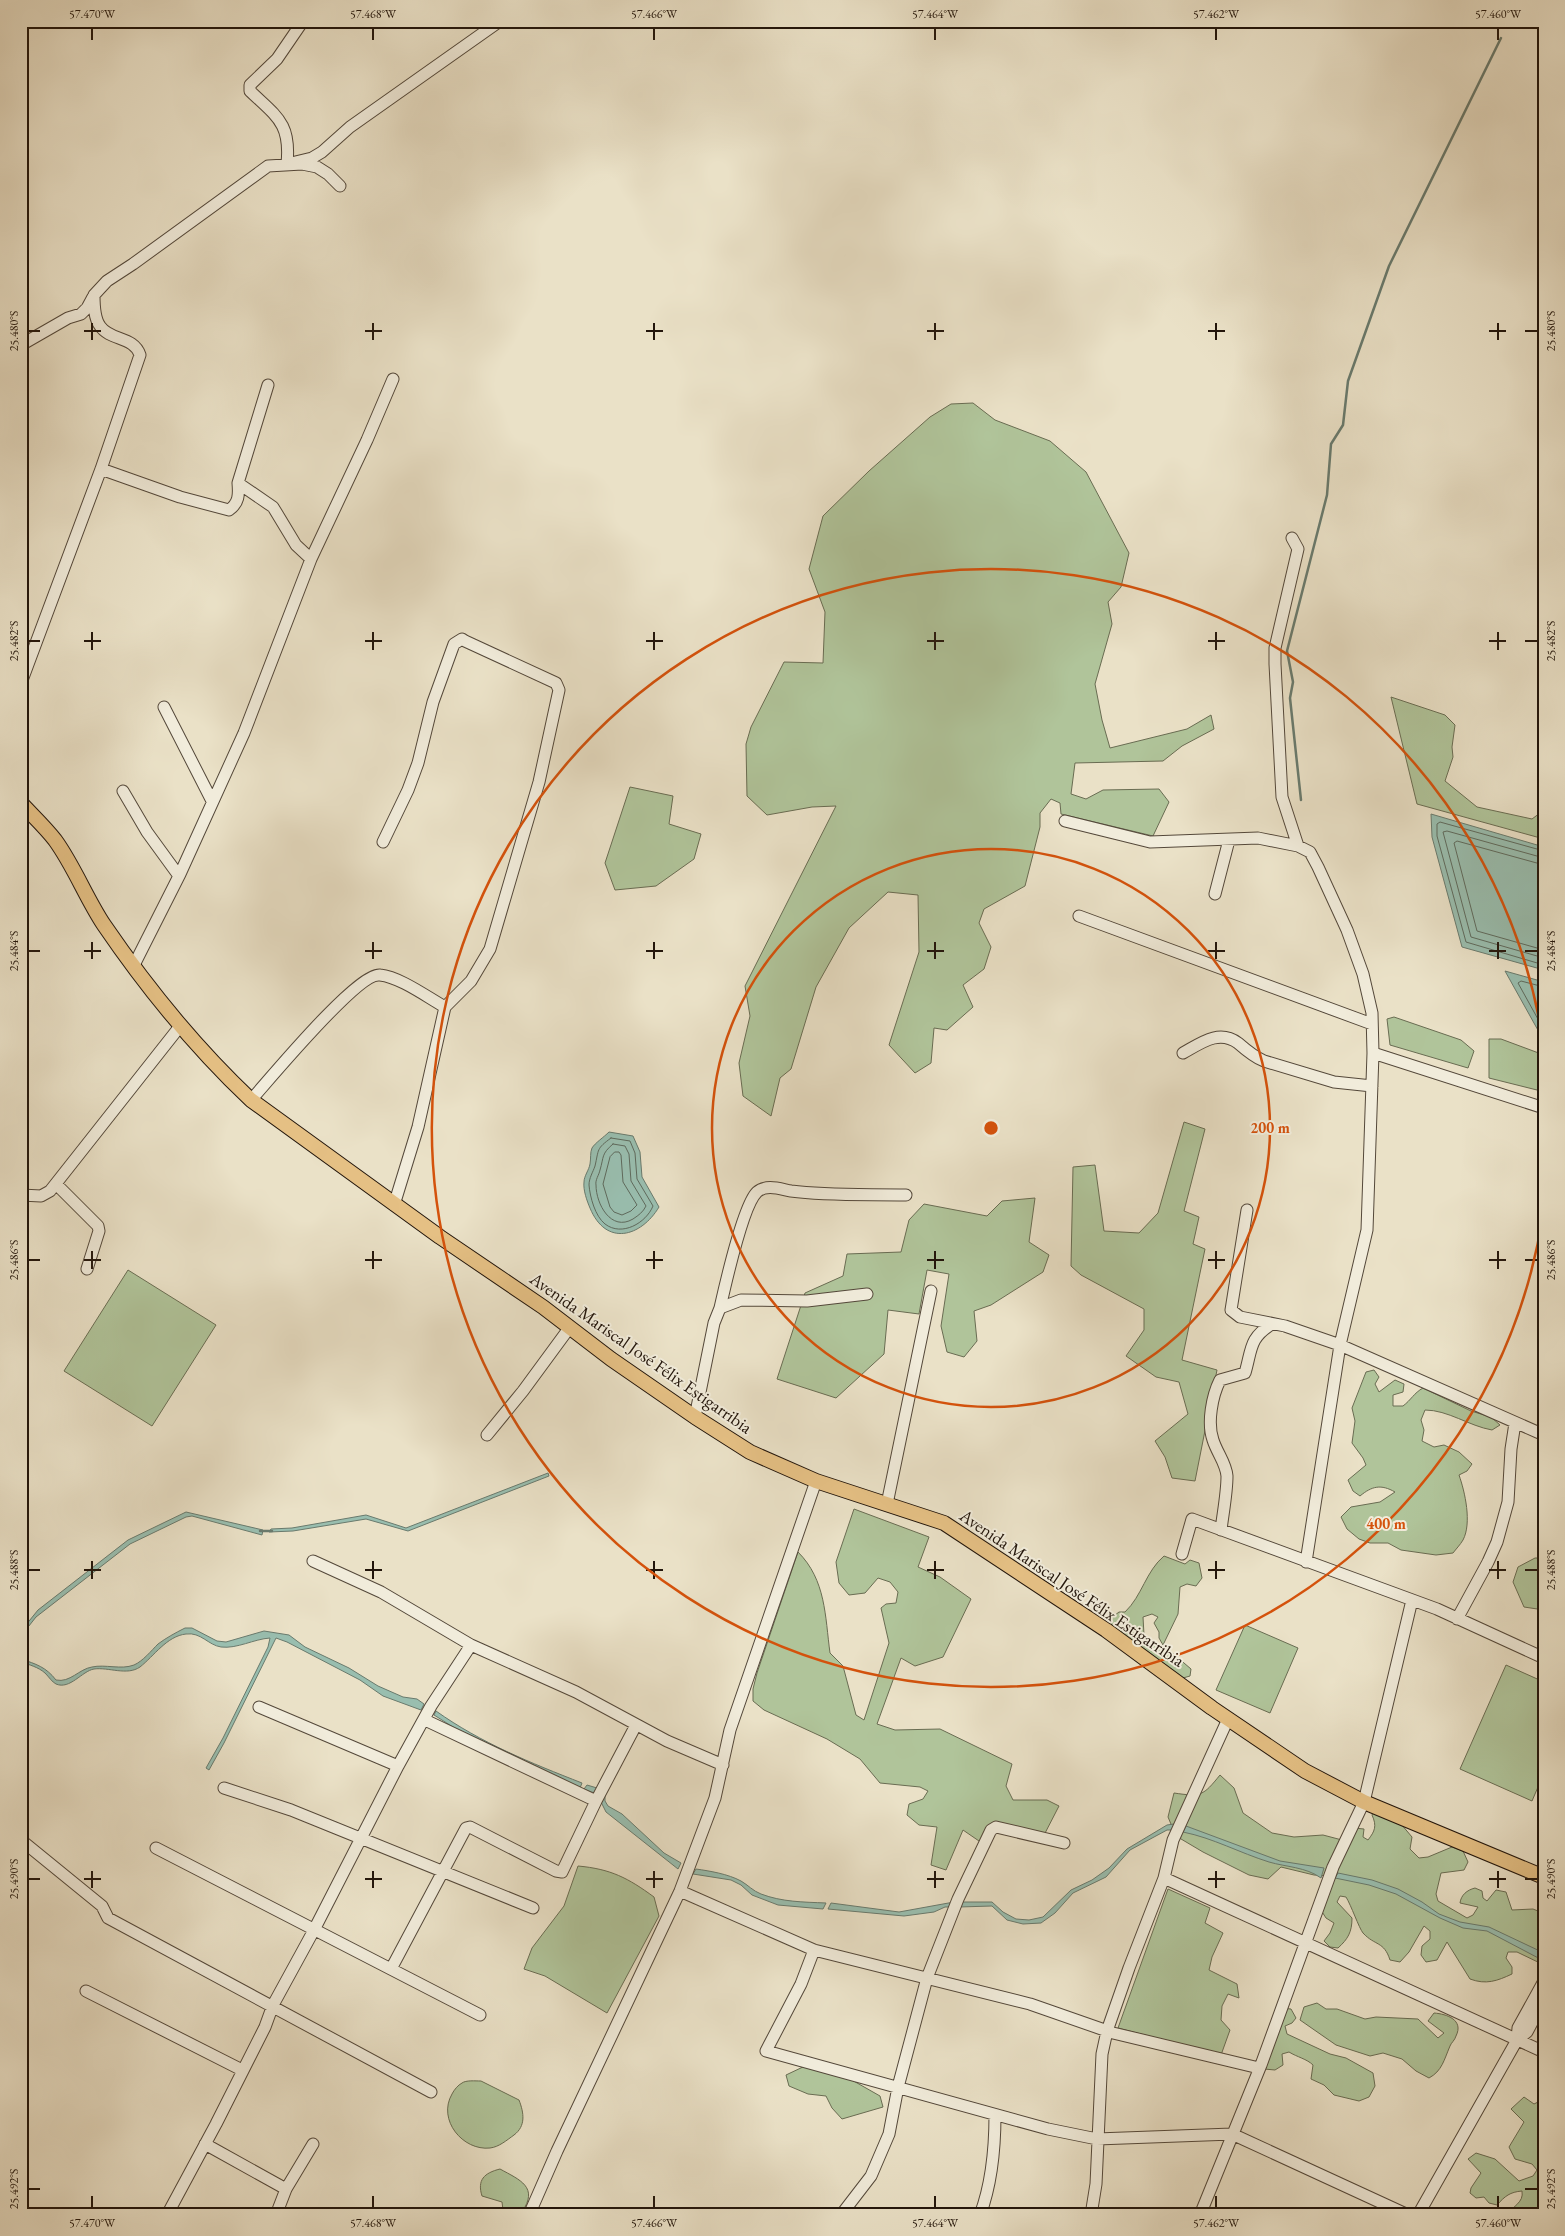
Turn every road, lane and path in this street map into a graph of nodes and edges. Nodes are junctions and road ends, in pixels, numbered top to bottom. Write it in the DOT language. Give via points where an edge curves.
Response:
graph roads {
  1 [pos="303,21"];
  2 [pos="500,21"];
  3 [pos="287,164"];
  4 [pos="340,186"];
  5 [pos="94,295"];
  6 [pos="21,345"];
  7 [pos="393,379"];
  8 [pos="268,385"];
  9 [pos="101,469"];
  10 [pos="238,483"];
  11 [pos="1292,538"];
  12 [pos="311,559"];
  13 [pos="21,683"];
  14 [pos="164,707"];
  15 [pos="123,791"];
  16 [pos="212,800"];
  17 [pos="21,803"];
  18 [pos="1065,820"];
  19 [pos="1229,840"];
  20 [pos="383,842"];
  21 [pos="1298,846"];
  22 [pos="179,876"];
  23 [pos="1215,894"];
  24 [pos="1079,916"];
  25 [pos="133,967"];
  26 [pos="445,1007"];
  27 [pos="1372,1024"];
  28 [pos="181,1025"];
  29 [pos="1184,1053"];
  30 [pos="1373,1053"];
  31 [pos="1372,1086"];
  32 [pos="251,1100"];
  33 [pos="1544,1108"];
  34 [pos="56,1184"];
  35 [pos="906,1194"];
  36 [pos="21,1196"];
  37 [pos="394,1205"];
  38 [pos="1247,1210"];
  39 [pos="87,1269"];
  40 [pos="931,1291"];
  41 [pos="868,1294"];
  42 [pos="720,1308"];
  43 [pos="1272,1324"];
  44 [pos="570,1327"];
  45 [pos="1340,1345"];
  46 [pos="695,1417"];
  47 [pos="1515,1423"];
  48 [pos="487,1435"];
  49 [pos="1544,1435"];
  50 [pos="816,1481"];
  51 [pos="887,1504"];
  52 [pos="1221,1530"];
  53 [pos="1182,1554"];
  54 [pos="313,1561"];
  55 [pos="1306,1562"];
  56 [pos="1412,1600"];
  57 [pos="1457,1619"];
  58 [pos="471,1644"];
  59 [pos="1544,1658"];
  60 [pos="259,1707"];
  61 [pos="428,1713"];
  62 [pos="1228,1718"];
  63 [pos="636,1725"];
  64 [pos="723,1765"];
  65 [pos="398,1766"];
  66 [pos="224,1788"];
  67 [pos="599,1794"];
  68 [pos="1364,1802"];
  69 [pos="360,1838"];
  70 [pos="21,1840"];
  71 [pos="1064,1842"];
  72 [pos="156,1848"];
  73 [pos="442,1871"];
  74 [pos="1544,1877"];
  75 [pos="1164,1878"];
  76 [pos="680,1891"];
  77 [pos="533,1908"];
  78 [pos="314,1930"];
  79 [pos="1307,1943"];
  80 [pos="814,1950"];
  81 [pos="391,1969"];
  82 [pos="927,1978"];
  83 [pos="1544,1981"];
  84 [pos="86,1991"];
  85 [pos="1544,2000"];
  86 [pos="273,2005"];
  87 [pos="480,2015"];
  88 [pos="1108,2031"];
  89 [pos="1517,2040"];
  90 [pos="1544,2052"];
  91 [pos="1259,2068"];
  92 [pos="242,2070"];
  93 [pos="898,2087"];
  94 [pos="431,2092"];
  95 [pos="996,2115"];
  96 [pos="1232,2134"];
  97 [pos="1098,2139"];
  98 [pos="205,2144"];
  99 [pos="313,2144"];
  100 [pos="286,2189"];
  101 [pos="167,2215"];
  102 [pos="276,2215"];
  103 [pos="529,2215"];
  104 [pos="841,2215"];
  105 [pos="980,2215"];
  106 [pos="1091,2215"];
  107 [pos="1200,2215"];
  108 [pos="1408,2215"];
  109 [pos="1418,2215"];
  1 -- 3 [label="street" via="277,59 250,85 250,91 284,125"];
  2 -- 3 [label="street" via="350,127 322,152"];
  3 -- 4 [label="street" via="317,167"];
  3 -- 5 [label="street" via="268,166 107,281"];
  5 -- 6 [label="street" via="81,314"];
  5 -- 9 [label="street" via="99,325 108,335 131,342 140,355"];
  7 -- 12 [label="street"];
  8 -- 10 [label="street"];
  9 -- 10 [label="street" via="180,497 229,510 239,498"];
  9 -- 13 [label="street"];
  10 -- 12 [label="street" via="273,507 296,546"];
  11 -- 21 [label="street" via="1298,549 1275,648 1275,664 1282,797"];
  12 -- 16 [label="street" via="244,733"];
  14 -- 16 [label="street"];
  15 -- 22 [label="street" via="147,832"];
  16 -- 22 [label="street"];
  17 -- 25 [label="main road, Avenida Mariscal José Félix Estigarribia" via="54,839 93,909"];
  18 -- 19 [label="street" via="1150,842"];
  19 -- 21 [label="street" via="1258,838"];
  19 -- 23 [label="street"];
  20 -- 26 [label="street" via="418,763 433,702 454,644 462,639 556,683 559,690 539,782 490,949 471,981"];
  21 -- 27 [label="street" via="1310,852 1347,930 1363,974"];
  22 -- 25 [label="street"];
  24 -- 27 [label="street"];
  25 -- 28 [label="main road, Avenida Mariscal José Félix Estigarribia"];
  26 -- 32 [label="street" via="393,978 372,975 291,1052"];
  26 -- 37 [label="street" via="418,1127"];
  27 -- 30 [label="street"];
  28 -- 32 [label="main road, Avenida Mariscal José Félix Estigarribia"];
  28 -- 34 [label="street"];
  29 -- 31 [label="street" via="1215,1037 1229,1037 1264,1061 1334,1082"];
  30 -- 31 [label="street"];
  30 -- 33 [label="street"];
  31 -- 45 [label="street" via="1366,1230"];
  32 -- 37 [label="main road, Avenida Mariscal José Félix Estigarribia"];
  34 -- 36 [label="street" via="41,1196"];
  34 -- 39 [label="street" via="98,1226"];
  35 -- 42 [label="street" via="759,1190 752,1199 740,1234"];
  37 -- 44 [label="main road, Avenida Mariscal José Félix Estigarribia"];
  38 -- 43 [label="street" via="1231,1310 1240,1317"];
  40 -- 51 [label="street"];
  41 -- 42 [label="street" via="807,1301 741,1300"];
  42 -- 46 [label="street"];
  43 -- 45 [label="street"];
  43 -- 52 [label="street" via="1259,1332 1250,1346 1245,1372 1220,1380 1216,1387 1210,1427 1227,1475"];
  44 -- 46 [label="main road, Avenida Mariscal José Félix Estigarribia"];
  44 -- 48 [label="street"];
  45 -- 47 [label="street"];
  45 -- 55 [label="street"];
  46 -- 50 [label="main road, Avenida Mariscal José Félix Estigarribia" via="750,1452"];
  47 -- 49 [label="street"];
  47 -- 57 [label="street" via="1508,1502 1497,1542"];
  50 -- 51 [label="main road, Avenida Mariscal José Félix Estigarribia"];
  50 -- 64 [label="street" via="730,1730"];
  51 -- 62 [label="main road, Avenida Mariscal José Félix Estigarribia" via="944,1522 1106,1630"];
  52 -- 53 [label="street" via="1192,1519"];
  52 -- 55 [label="street"];
  54 -- 58 [label="street" via="381,1592"];
  55 -- 56 [label="street"];
  56 -- 57 [label="street"];
  56 -- 68 [label="street"];
  57 -- 59 [label="street"];
  58 -- 61 [label="street"];
  58 -- 63 [label="street" via="576,1692"];
  60 -- 65 [label="street"];
  61 -- 65 [label="street"];
  61 -- 67 [label="street"];
  62 -- 68 [label="main road, Avenida Mariscal José Félix Estigarribia" via="1305,1771"];
  62 -- 75 [label="street" via="1173,1840"];
  63 -- 64 [label="street"];
  63 -- 67 [label="street"];
  64 -- 76 [label="street" via="715,1798"];
  65 -- 69 [label="street"];
  66 -- 69 [label="street"];
  67 -- 73 [label="street" via="562,1872 470,1827 463,1831"];
  68 -- 74 [label="main road, Avenida Mariscal José Félix Estigarribia"];
  68 -- 79 [label="street" via="1333,1867"];
  69 -- 73 [label="street"];
  69 -- 78 [label="street"];
  70 -- 86 [label="street" via="102,1906 108,1918"];
  71 -- 82 [label="street" via="993,1828 958,1899"];
  72 -- 78 [label="street"];
  73 -- 77 [label="street"];
  73 -- 81 [label="street"];
  75 -- 79 [label="street"];
  75 -- 88 [label="street"];
  76 -- 80 [label="street"];
  76 -- 103 [label="street"];
  78 -- 81 [label="street"];
  78 -- 86 [label="street"];
  79 -- 89 [label="street"];
  79 -- 91 [label="street"];
  80 -- 82 [label="street"];
  80 -- 93 [label="street" via="801,1984 766,2051"];
  81 -- 87 [label="street"];
  82 -- 88 [label="street" via="1030,2004"];
  82 -- 93 [label="street"];
  83 -- 89 [label="street" via="1518,2028"];
  84 -- 92 [label="street"];
  85 -- 89 [label="street" via="1527,2032"];
  86 -- 92 [label="street"];
  86 -- 94 [label="street"];
  88 -- 91 [label="street"];
  88 -- 97 [label="street" via="1102,2054"];
  89 -- 90 [label="street"];
  89 -- 109 [label="street"];
  91 -- 96 [label="street"];
  92 -- 98 [label="street"];
  93 -- 95 [label="street"];
  93 -- 104 [label="street" via="888,2134 871,2176"];
  95 -- 97 [label="street"];
  95 -- 105 [label="street" via="994,2157"];
  96 -- 97 [label="street"];
  96 -- 107 [label="street"];
  96 -- 108 [label="street"];
  97 -- 106 [label="street"];
  98 -- 100 [label="street"];
  98 -- 101 [label="street"];
  99 -- 100 [label="street"];
  100 -- 102 [label="street"];
}
